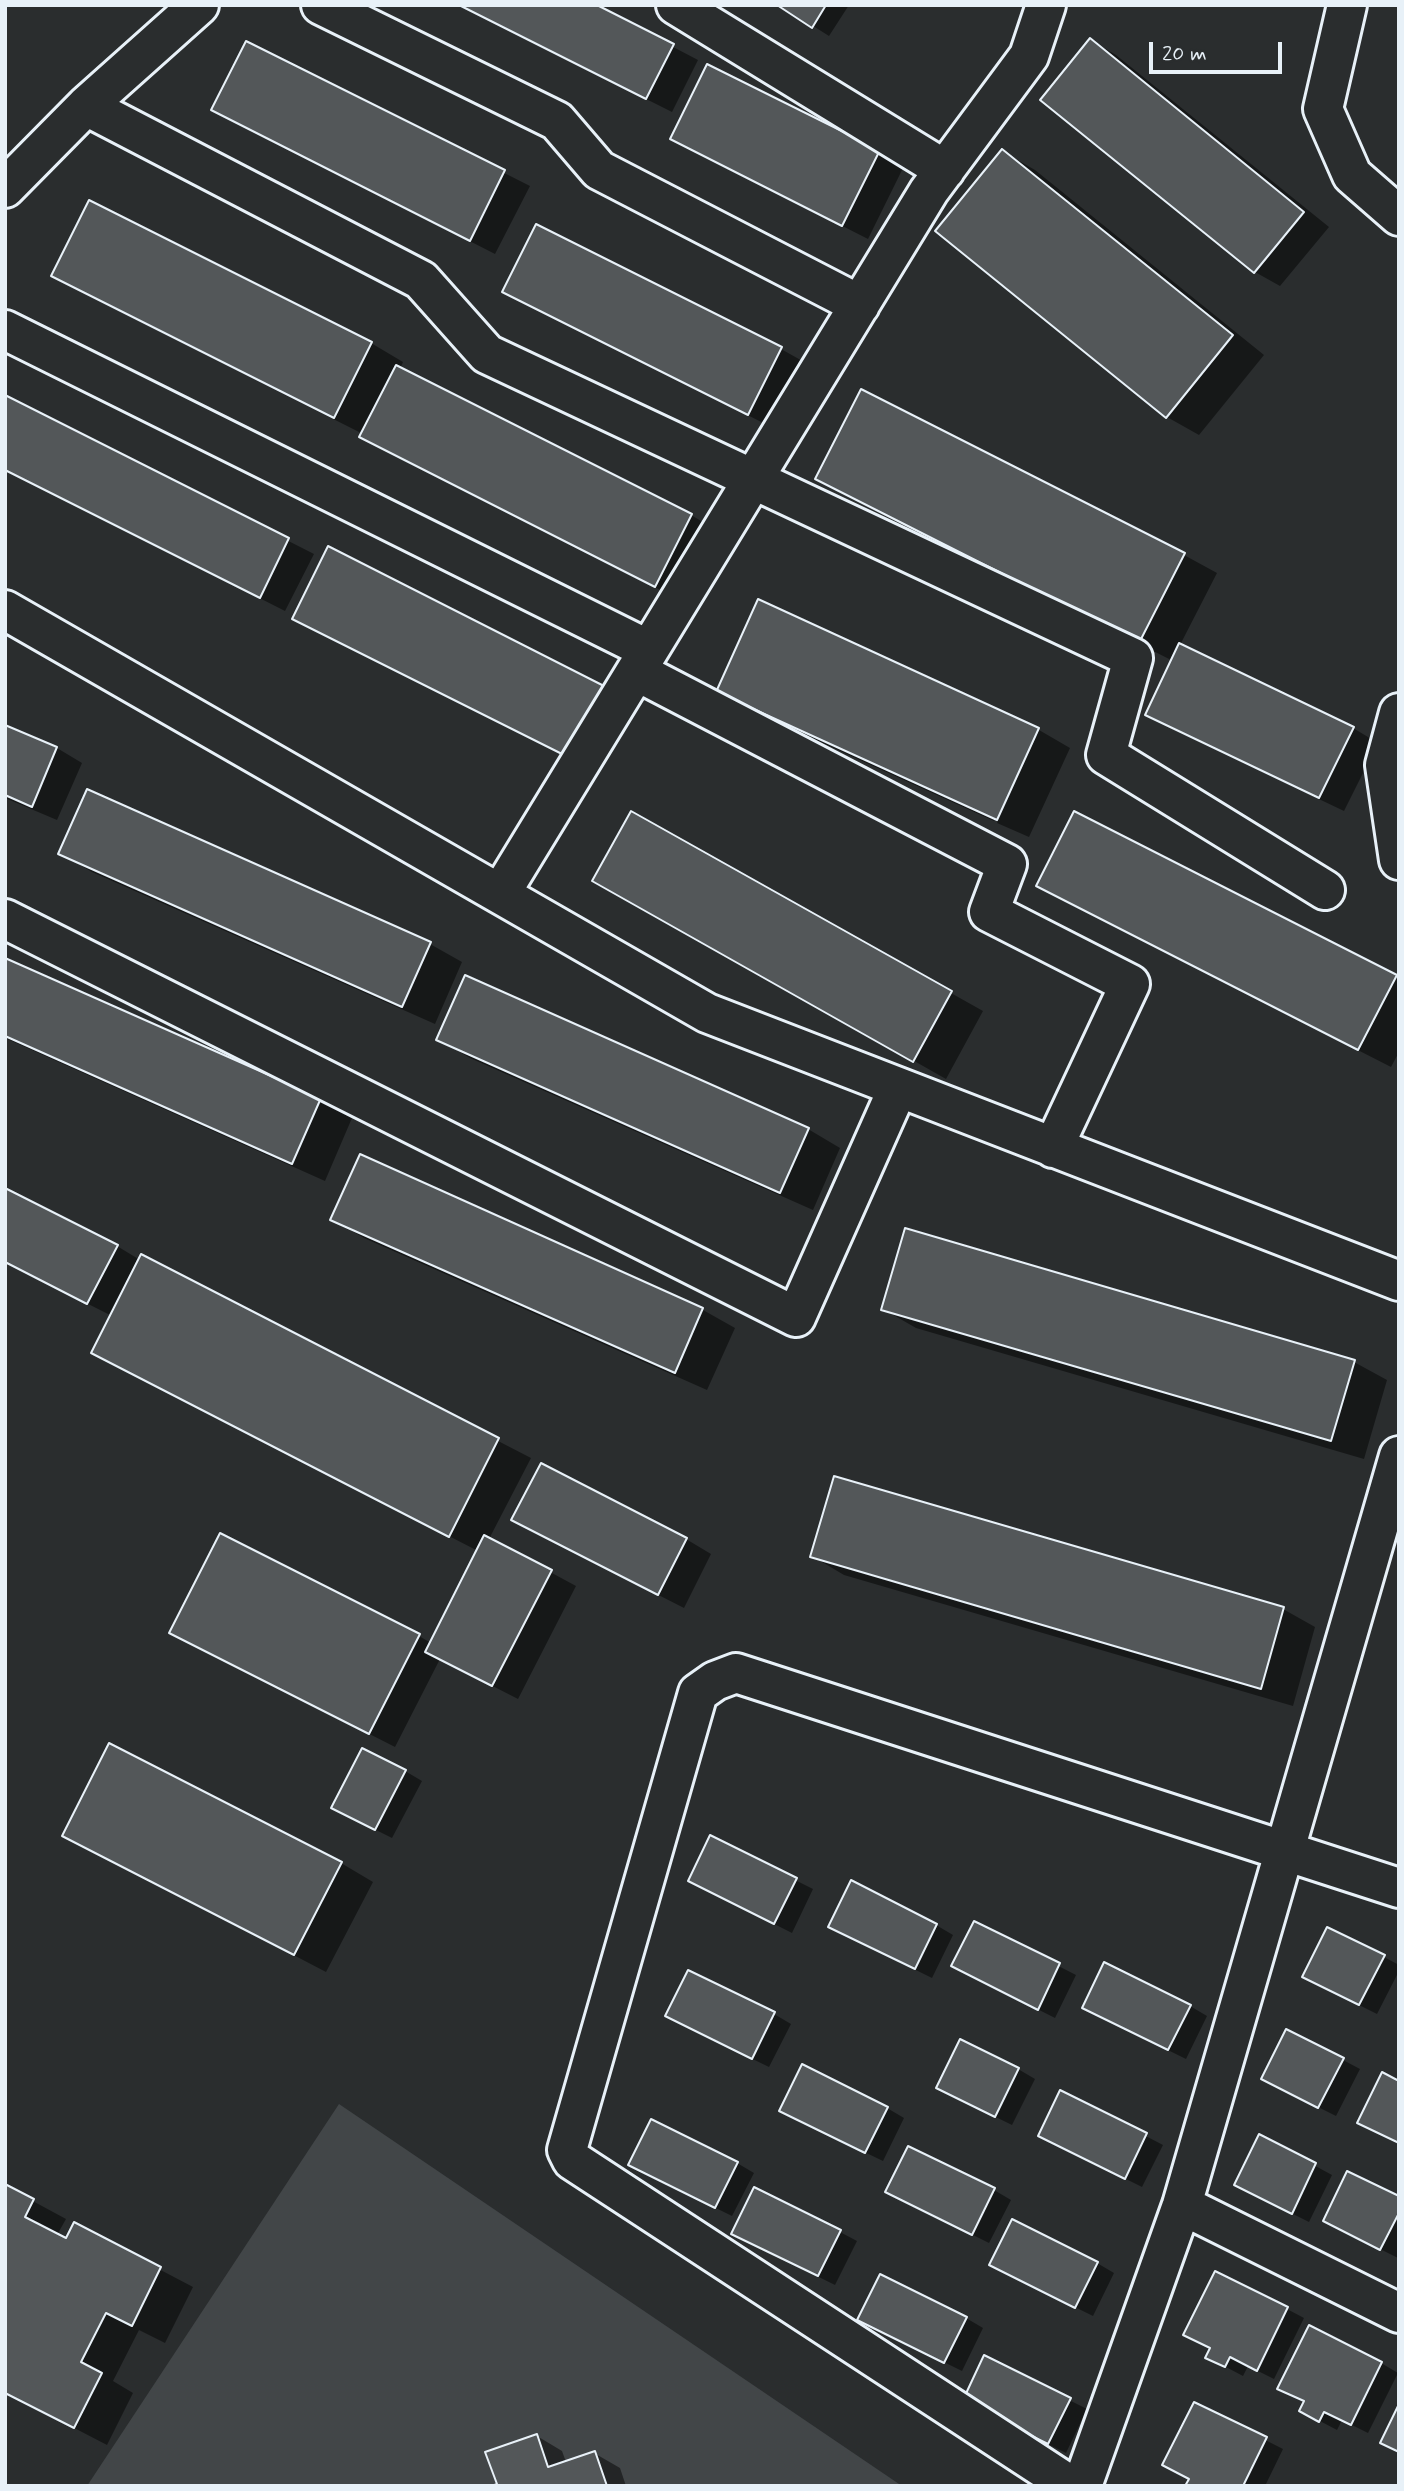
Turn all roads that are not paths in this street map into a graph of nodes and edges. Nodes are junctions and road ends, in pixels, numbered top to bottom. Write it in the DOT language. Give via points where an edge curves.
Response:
graph roads {
  1 [pos="199,5"];
  2 [pos="321,5"];
  3 [pos="676,5"];
  4 [pos="1046,5"];
  5 [pos="1347,5"];
  6 [pos="86,106"];
  7 [pos="945,170"];
  8 [pos="5,188"];
  9 [pos="1399,216"];
  10 [pos="860,305"];
  11 [pos="5,330"];
  12 [pos="753,480"];
  13 [pos="5,610"];
  14 [pos="643,661"];
  15 [pos="1399,713"];
  16 [pos="1399,860"];
  17 [pos="1325,890"];
  18 [pos="500,894"];
  19 [pos="5,919"];
  20 [pos="898,1088"];
  21 [pos="1053,1148"];
  22 [pos="1399,1281"];
  23 [pos="1399,1456"];
  24 [pos="1284,1852"];
  25 [pos="1399,1888"];
  26 [pos="1182,2205"];
  27 [pos="1399,2313"];
  28 [pos="1072,2486"];
  29 [pos="1082,2486"];
  1 -- 6 [label="street"];
  2 -- 10 [label="street" via="557,121 599,170"];
  3 -- 7 [label="street"];
  4 -- 7 [label="street" via="1029,56"];
  5 -- 9 [label="street" via="1323,108 1352,175"];
  6 -- 8 [label="street"];
  6 -- 12 [label="street" via="421,280 487,354"];
  7 -- 10 [label="street"];
  10 -- 12 [label="street"];
  11 -- 14 [label="street"];
  12 -- 14 [label="street"];
  12 -- 17 [label="street" via="1133,658 1106,755"];
  13 -- 18 [label="street"];
  14 -- 18 [label="street"];
  14 -- 21 [label="street" via="1007,863 989,912 1130,984"];
  15 -- 16 [label="street" via="1385,765"];
  18 -- 20 [label="street" via="707,1013"];
  19 -- 20 [label="street" via="796,1317"];
  20 -- 21 [label="street"];
  21 -- 22 [label="street"];
  23 -- 24 [label="street"];
  24 -- 25 [label="street"];
  24 -- 26 [label="street"];
  24 -- 28 [label="street" via="736,1673 698,1693 567,2150 572,2161"];
  26 -- 27 [label="street"];
  26 -- 29 [label="street"];
}
